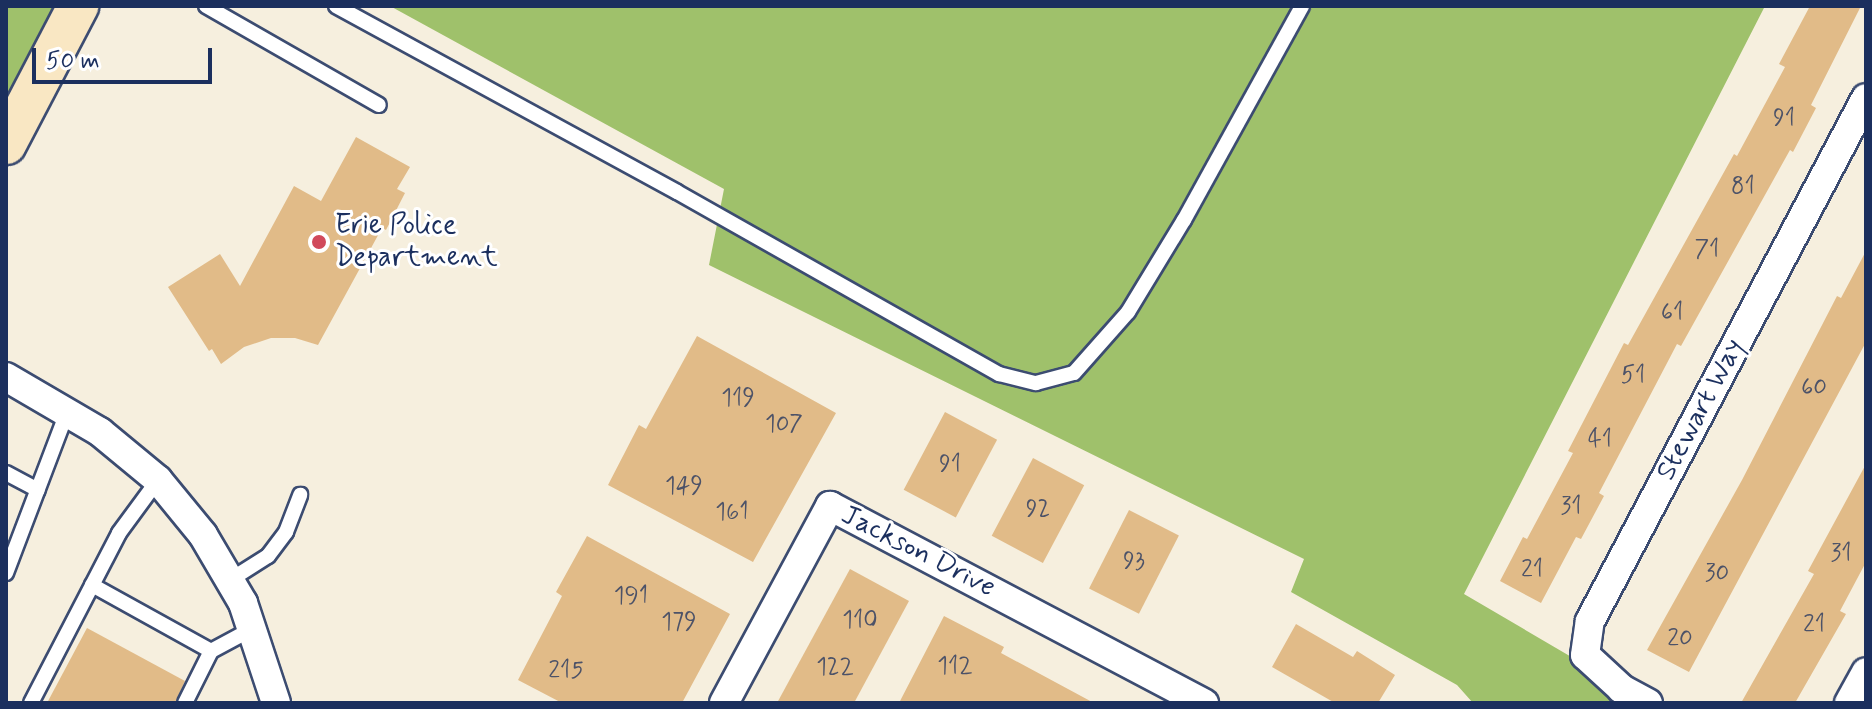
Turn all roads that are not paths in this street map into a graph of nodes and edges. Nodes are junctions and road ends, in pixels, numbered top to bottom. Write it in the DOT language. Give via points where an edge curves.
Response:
graph roads {
  1 [pos="78,6"];
  2 [pos="206,6"];
  3 [pos="336,6"];
  4 [pos="1302,6"];
  5 [pos="1866,98"];
  6 [pos="379,105"];
  7 [pos="6,144"];
  8 [pos="6,377"];
  9 [pos="68,410"];
  10 [pos="6,473"];
  11 [pos="158,480"];
  12 [pos="38,490"];
  13 [pos="300,495"];
  14 [pos="6,573"];
  15 [pos="230,580"];
  16 [pos="92,585"];
  17 [pos="252,629"];
  18 [pos="211,651"];
  19 [pos="1866,672"];
  20 [pos="31,703"];
  21 [pos="185,703"];
  22 [pos="276,703"];
  23 [pos="724,703"];
  24 [pos="1204,703"];
  25 [pos="1648,703"];
  26 [pos="1849,703"];
  1 -- 7 [label="main road"];
  2 -- 6 [label="lane"];
  3 -- 4 [label="lane" via="999,374 1036,383 1074,373 1128,312"];
  5 -- 25 [label="street, Stewart Way" via="1590,621 1585,655 1622,689"];
  8 -- 9 [label="street"];
  9 -- 11 [label="street"];
  9 -- 12 [label="lane"];
  10 -- 12 [label="lane"];
  11 -- 15 [label="street" via="203,535"];
  11 -- 16 [label="lane" via="119,533"];
  12 -- 14 [label="lane"];
  13 -- 15 [label="lane" via="286,532 268,556"];
  15 -- 17 [label="street"];
  16 -- 18 [label="lane"];
  16 -- 20 [label="lane"];
  17 -- 18 [label="lane"];
  17 -- 22 [label="street"];
  18 -- 21 [label="lane"];
  19 -- 26 [label="street"];
  23 -- 24 [label="street, Jackson Drive" via="830,506"];
}
